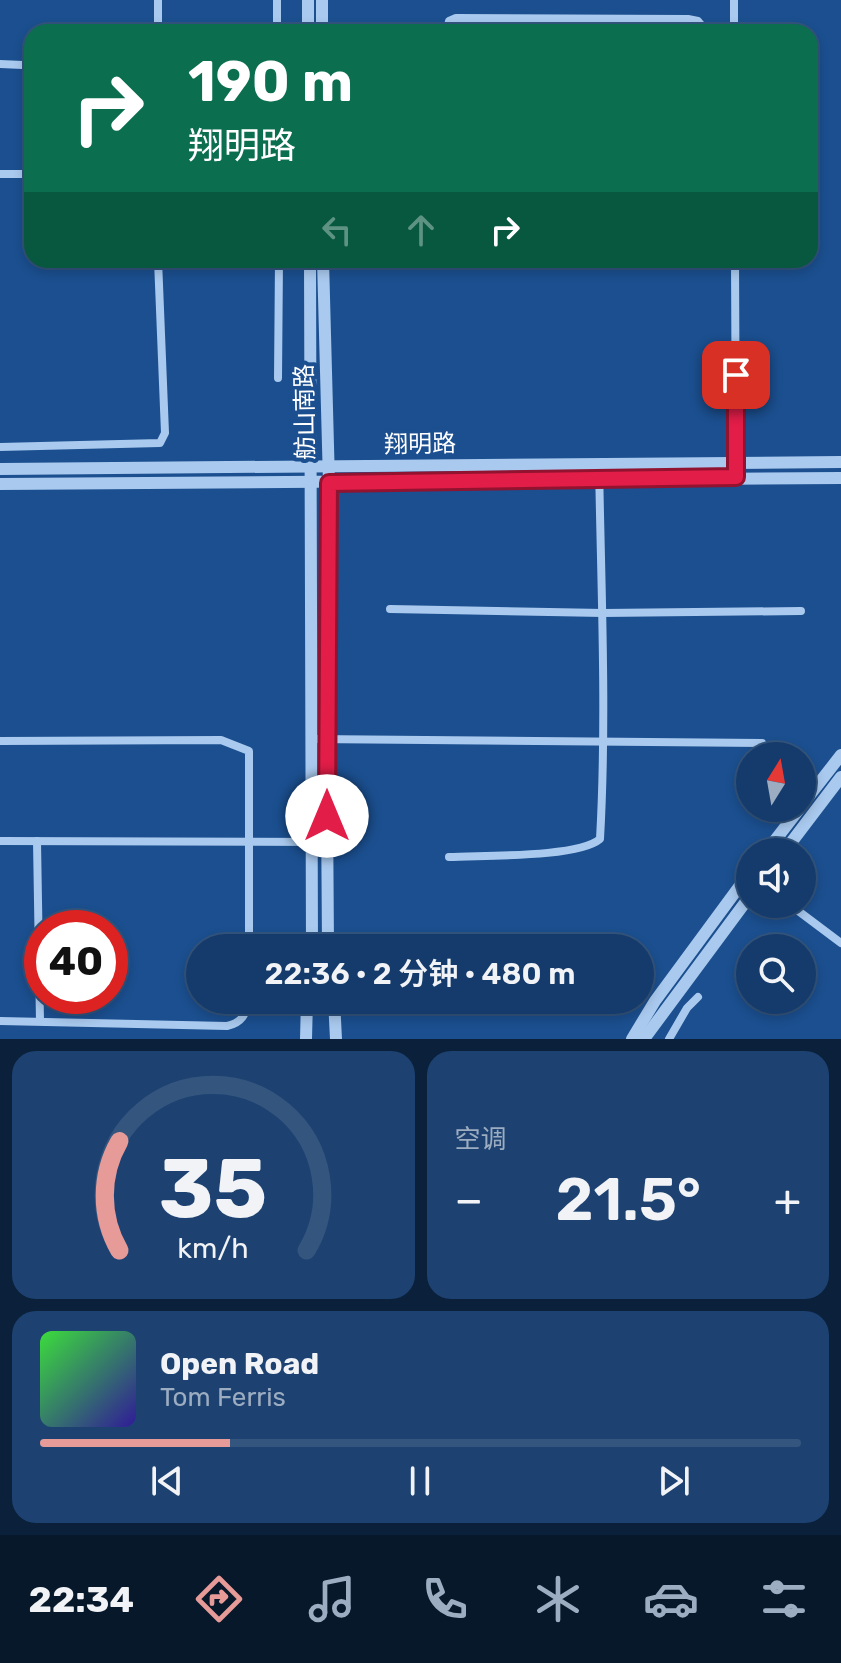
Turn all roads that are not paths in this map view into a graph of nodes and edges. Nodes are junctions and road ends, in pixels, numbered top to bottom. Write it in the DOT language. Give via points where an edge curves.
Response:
graph roads {
  1 [pos="158,0"];
  2 [pos="277,0"];
  3 [pos="308,0"];
  4 [pos="322,0"];
  5 [pos="734,0"];
  6 [pos="158,24"];
  7 [pos="277,24"];
  8 [pos="308,24"];
  9 [pos="322,24"];
  10 [pos="448,24"];
  11 [pos="702,24"];
  12 [pos="734,24"];
  13 [pos="0,64"];
  14 [pos="24,66"];
  15 [pos="0,174"];
  16 [pos="24,174"];
  17 [pos="158,268"];
  18 [pos="279,268"];
  19 [pos="310,268"];
  20 [pos="323,268"];
  21 [pos="735,268"];
  22 [pos="278,378"];
  23 [pos="0,447"];
  24 [pos="737,461"];
  25 [pos="841,462"];
  26 [pos="599,463"];
  27 [pos="312,467"];
  28 [pos="328,467"];
  29 [pos="0,469"];
  30 [pos="736,477"];
  31 [pos="841,478"];
  32 [pos="599,479"];
  33 [pos="312,482"];
  34 [pos="329,483"];
  35 [pos="0,484"];
  36 [pos="390,609"];
  37 [pos="801,611"];
  38 [pos="603,613"];
  39 [pos="312,739"];
  40 [pos="326,740"];
  41 [pos="0,741"];
  42 [pos="601,742"];
  43 [pos="736,743"];
  44 [pos="841,755"];
  45 [pos="841,777"];
  46 [pos="816,787"];
  47 [pos="789,822"];
  48 [pos="777,838"];
  49 [pos="795,838"];
  50 [pos="0,841"];
  51 [pos="37,841"];
  52 [pos="312,842"];
  53 [pos="327,842"];
  54 [pos="249,843"];
  55 [pos="449,857"];
  56 [pos="736,891"];
  57 [pos="736,915"];
  58 [pos="808,918"];
  59 [pos="249,934"];
  60 [pos="312,934"];
  61 [pos="328,934"];
  62 [pos="841,943"];
  63 [pos="698,997"];
  64 [pos="246,1014"];
  65 [pos="309,1014"];
  66 [pos="311,1014"];
  67 [pos="331,1014"];
  68 [pos="333,1014"];
  69 [pos="0,1021"];
  70 [pos="40,1021"];
  71 [pos="306,1039"];
  72 [pos="313,1039"];
  73 [pos="329,1039"];
  74 [pos="336,1039"];
  75 [pos="632,1039"];
  76 [pos="644,1039"];
  77 [pos="669,1039"];
  1 -- 6 [label="street"];
  2 -- 7 [label="street"];
  3 -- 8 [label="street"];
  4 -- 9 [label="street"];
  5 -- 12 [label="street"];
  10 -- 11 [label="street" via="456,18 688,19"];
  13 -- 14 [label="street"];
  15 -- 16 [label="street"];
  17 -- 23 [label="street" via="165,433 160,443"];
  18 -- 22 [label="street"];
  19 -- 27 [label="street, 舫山南路"];
  20 -- 28 [label="street, 舫山南路"];
  21 -- 24 [label="street"];
  24 -- 25 [label="street, 翔明路"];
  24 -- 26 [label="street, 翔明路"];
  24 -- 30 [label="street"];
  26 -- 28 [label="street, 翔明路"];
  26 -- 32 [label="street"];
  27 -- 28 [label="street, 翔明路"];
  27 -- 29 [label="street, 翔明路"];
  27 -- 33 [label="street, 舫山南路"];
  28 -- 34 [label="street, 舫山南路"];
  30 -- 31 [label="street, 翔明路"];
  30 -- 32 [label="street, 翔明路"];
  32 -- 34 [label="street, 翔明路"];
  32 -- 38 [label="street"];
  33 -- 34 [label="street, 翔明路"];
  33 -- 35 [label="street, 翔明路"];
  33 -- 39 [label="street, 舫山南路"];
  34 -- 40 [label="street, 舫山南路"];
  36 -- 38 [label="street"];
  37 -- 38 [label="street"];
  38 -- 42 [label="street"];
  39 -- 40 [label="street"];
  39 -- 52 [label="street, 舫山南路"];
  40 -- 42 [label="street"];
  40 -- 53 [label="street, 舫山南路"];
  41 -- 54 [label="street" via="195,739 238,745 249,751"];
  42 -- 43 [label="street"];
  42 -- 55 [label="street" via="600,839 592,846"];
  44 -- 46 [label="street"];
  45 -- 49 [label="street"];
  47 -- 48 [label="street"];
  50 -- 51 [label="street"];
  51 -- 54 [label="street"];
  51 -- 70 [label="street"];
  52 -- 53 [label="street"];
  52 -- 54 [label="street"];
  52 -- 60 [label="street, 舫山南路"];
  53 -- 61 [label="street, 舫山南路"];
  54 -- 59 [label="street"];
  56 -- 75 [label="street"];
  57 -- 76 [label="street"];
  58 -- 62 [label="street"];
  63 -- 77 [label="street"];
  64 -- 70 [label="street" via="227,1026"];
  65 -- 71 [label="street"];
  66 -- 72 [label="street"];
  67 -- 73 [label="street"];
  68 -- 74 [label="street"];
  69 -- 70 [label="street"];
}
